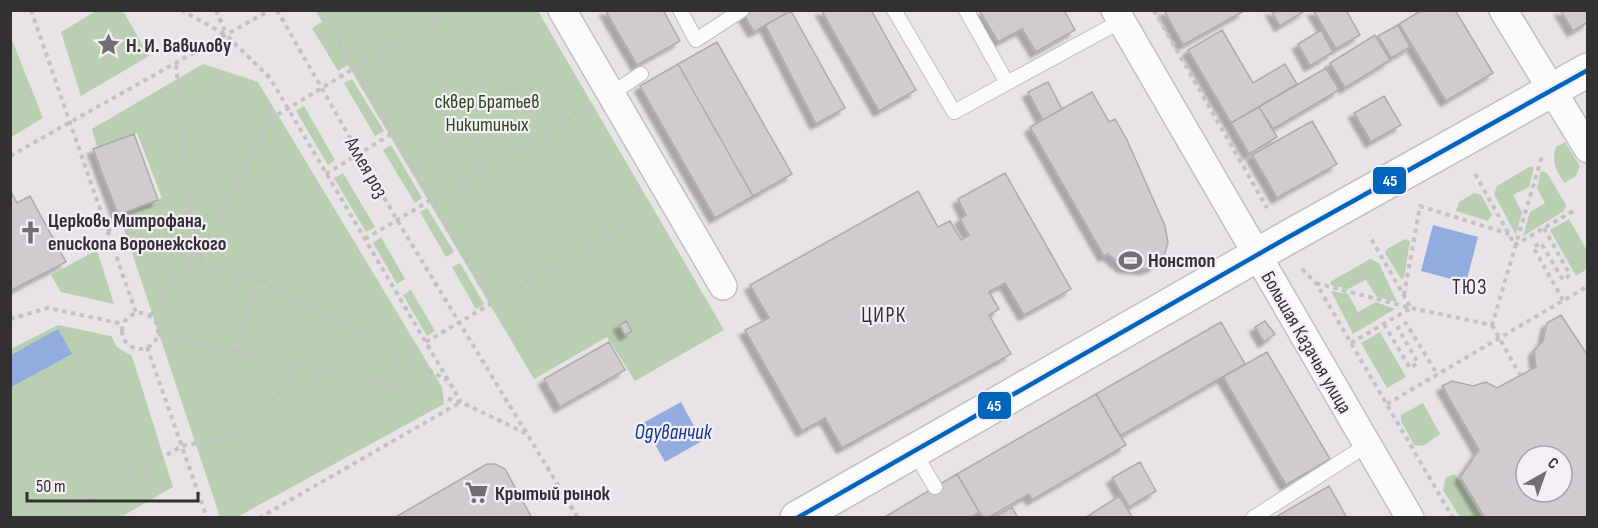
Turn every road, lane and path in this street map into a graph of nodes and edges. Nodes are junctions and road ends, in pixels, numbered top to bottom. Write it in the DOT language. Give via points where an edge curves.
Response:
graph roads {
  1 [pos="31,10"];
  2 [pos="181,10"];
  3 [pos="216,10"];
  4 [pos="270,10"];
  5 [pos="277,10"];
  6 [pos="321,10"];
  7 [pos="429,10"];
  8 [pos="451,10"];
  9 [pos="562,10"];
  10 [pos="680,10"];
  11 [pos="742,10"];
  12 [pos="894,10"];
  13 [pos="966,10"];
  14 [pos="1154,10"];
  15 [pos="1503,10"];
  16 [pos="1118,16"];
  17 [pos="434,21"];
  18 [pos="226,35"];
  19 [pos="176,65"];
  20 [pos="355,68"];
  21 [pos="1587,70"];
  22 [pos="642,74"];
  23 [pos="1007,83"];
  24 [pos="321,88"];
  25 [pos="1551,90"];
  26 [pos="611,94"];
  27 [pos="288,108"];
  28 [pos="69,123"];
  29 [pos="393,133"];
  30 [pos="1587,149"];
  31 [pos="359,154"];
  32 [pos="10,156"];
  33 [pos="1542,156"];
  34 [pos="326,174"];
  35 [pos="1475,174"];
  36 [pos="672,197"];
  37 [pos="432,199"];
  38 [pos="1267,208"];
  39 [pos="1575,210"];
  40 [pos="398,220"];
  41 [pos="1544,228"];
  42 [pos="107,231"];
  43 [pos="1509,234"];
  44 [pos="1369,235"];
  45 [pos="365,239"];
  46 [pos="1515,245"];
  47 [pos="196,254"];
  48 [pos="1256,255"];
  49 [pos="188,258"];
  50 [pos="201,265"];
  51 [pos="191,267"];
  52 [pos="1302,269"];
  53 [pos="258,279"];
  54 [pos="1316,283"];
  55 [pos="723,286"];
  56 [pos="1587,286"];
  57 [pos="1404,295"];
  58 [pos="1563,300"];
  59 [pos="492,303"];
  60 [pos="1412,308"];
  61 [pos="136,313"];
  62 [pos="150,316"];
  63 [pos="10,319"];
  64 [pos="459,322"];
  65 [pos="123,324"];
  66 [pos="1384,324"];
  67 [pos="1492,325"];
  68 [pos="158,334"];
  69 [pos="1499,337"];
  70 [pos="426,342"];
  71 [pos="1351,343"];
  72 [pos="147,347"];
  73 [pos="233,352"];
  74 [pos="297,364"];
  75 [pos="1437,375"];
  76 [pos="1520,375"];
  77 [pos="448,381"];
  78 [pos="461,402"];
  79 [pos="1387,404"];
  80 [pos="528,434"];
  81 [pos="1367,445"];
  82 [pos="182,447"];
  83 [pos="913,450"];
  84 [pos="935,487"];
  85 [pos="58,518"];
  86 [pos="207,518"];
  87 [pos="259,518"];
  88 [pos="578,518"];
  89 [pos="797,518"];
  90 [pos="1253,518"];
  91 [pos="1410,518"];
  92 [pos="1453,518"];
  1 -- 28 [label="path"];
  2 -- 18 [label="path"];
  3 -- 18 [label="path"];
  4 -- 18 [label="path"];
  5 -- 24 [label="path, Аллея роз"];
  6 -- 20 [label="path"];
  7 -- 17 [label="path"];
  8 -- 17 [label="path"];
  9 -- 26 [label="street"];
  10 -- 11 [label="lane" via="696,40"];
  12 -- 23 [label="lane" via="954,112"];
  13 -- 23 [label="lane"];
  14 -- 38 [label="path"];
  15 -- 25 [label="street"];
  16 -- 23 [label="lane"];
  16 -- 48 [label="street, Большая Казачья улица"];
  17 -- 20 [label="path"];
  18 -- 19 [label="path"];
  18 -- 27 [label="path" via="270,78"];
  19 -- 28 [label="path"];
  19 -- 47 [label="path"];
  20 -- 24 [label="path"];
  20 -- 29 [label="path"];
  21 -- 25 [label="street"];
  22 -- 26 [label="lane"];
  24 -- 27 [label="path"];
  24 -- 31 [label="path, Аллея роз"];
  25 -- 30 [label="street"];
  25 -- 48 [label="street"];
  26 -- 36 [label="street"];
  26 -- 37 [label="path"];
  27 -- 34 [label="path"];
  27 -- 47 [label="path" via="272,118"];
  28 -- 32 [label="path"];
  28 -- 42 [label="path"];
  29 -- 31 [label="path"];
  29 -- 37 [label="path"];
  31 -- 34 [label="path"];
  31 -- 40 [label="path, Аллея роз"];
  33 -- 46 [label="path"];
  34 -- 45 [label="path"];
  35 -- 43 [label="path"];
  36 -- 55 [label="street"];
  36 -- 59 [label="path"];
  37 -- 40 [label="path"];
  37 -- 59 [label="path"];
  39 -- 41 [label="path"];
  40 -- 45 [label="path"];
  40 -- 64 [label="path, Аллея роз"];
  41 -- 46 [label="path"];
  41 -- 58 [label="path" via="1570,276 1563,280 1541,243 1533,247"];
  42 -- 49 [label="path" via="120,225"];
  42 -- 61 [label="path"];
  43 -- 46 [label="path"];
  43 -- 57 [label="path" via="1420,206"];
  44 -- 57 [label="path"];
  45 -- 70 [label="path"];
  46 -- 67 [label="path"];
  47 -- 49 [label="path"];
  47 -- 50 [label="path"];
  48 -- 81 [label="street, Большая Казачья улица"];
  48 -- 83 [label="street"];
  49 -- 51 [label="path"];
  50 -- 51 [label="path"];
  50 -- 53 [label="path"];
  51 -- 62 [label="path"];
  52 -- 54 [label="path"];
  53 -- 73 [label="path"];
  53 -- 77 [label="path"];
  54 -- 60 [label="path"];
  54 -- 71 [label="path"];
  56 -- 58 [label="path"];
  57 -- 60 [label="path"];
  58 -- 69 [label="path"];
  59 -- 64 [label="path"];
  60 -- 66 [label="path"];
  60 -- 67 [label="path"];
  61 -- 62 [label="path"];
  61 -- 65 [label="path"];
  62 -- 68 [label="path" via="156,322"];
  63 -- 65 [label="path" via="48,308"];
  64 -- 70 [label="path"];
  64 -- 80 [label="path, Аллея роз"];
  65 -- 72 [label="path" via="123,336 130,345"];
  66 -- 71 [label="path"];
  66 -- 75 [label="path" via="1410,368 1418,363 1398,328 1406,323"];
  67 -- 69 [label="path"];
  68 -- 72 [label="path"];
  68 -- 73 [label="path"];
  69 -- 75 [label="path"];
  69 -- 76 [label="path"];
  70 -- 77 [label="path"];
  71 -- 79 [label="path"];
  72 -- 82 [label="path"];
  73 -- 74 [label="path"];
  74 -- 78 [label="path"];
  74 -- 82 [label="path" via="254,432"];
  75 -- 79 [label="path"];
  77 -- 78 [label="path"];
  78 -- 80 [label="path"];
  78 -- 87 [label="path"];
  79 -- 92 [label="path"];
  80 -- 88 [label="path, Аллея роз"];
  81 -- 90 [label="lane"];
  81 -- 91 [label="street, Большая Казачья улица"];
  82 -- 85 [label="path"];
  82 -- 86 [label="path"];
  83 -- 84 [label="lane"];
  83 -- 89 [label="street"];
}
